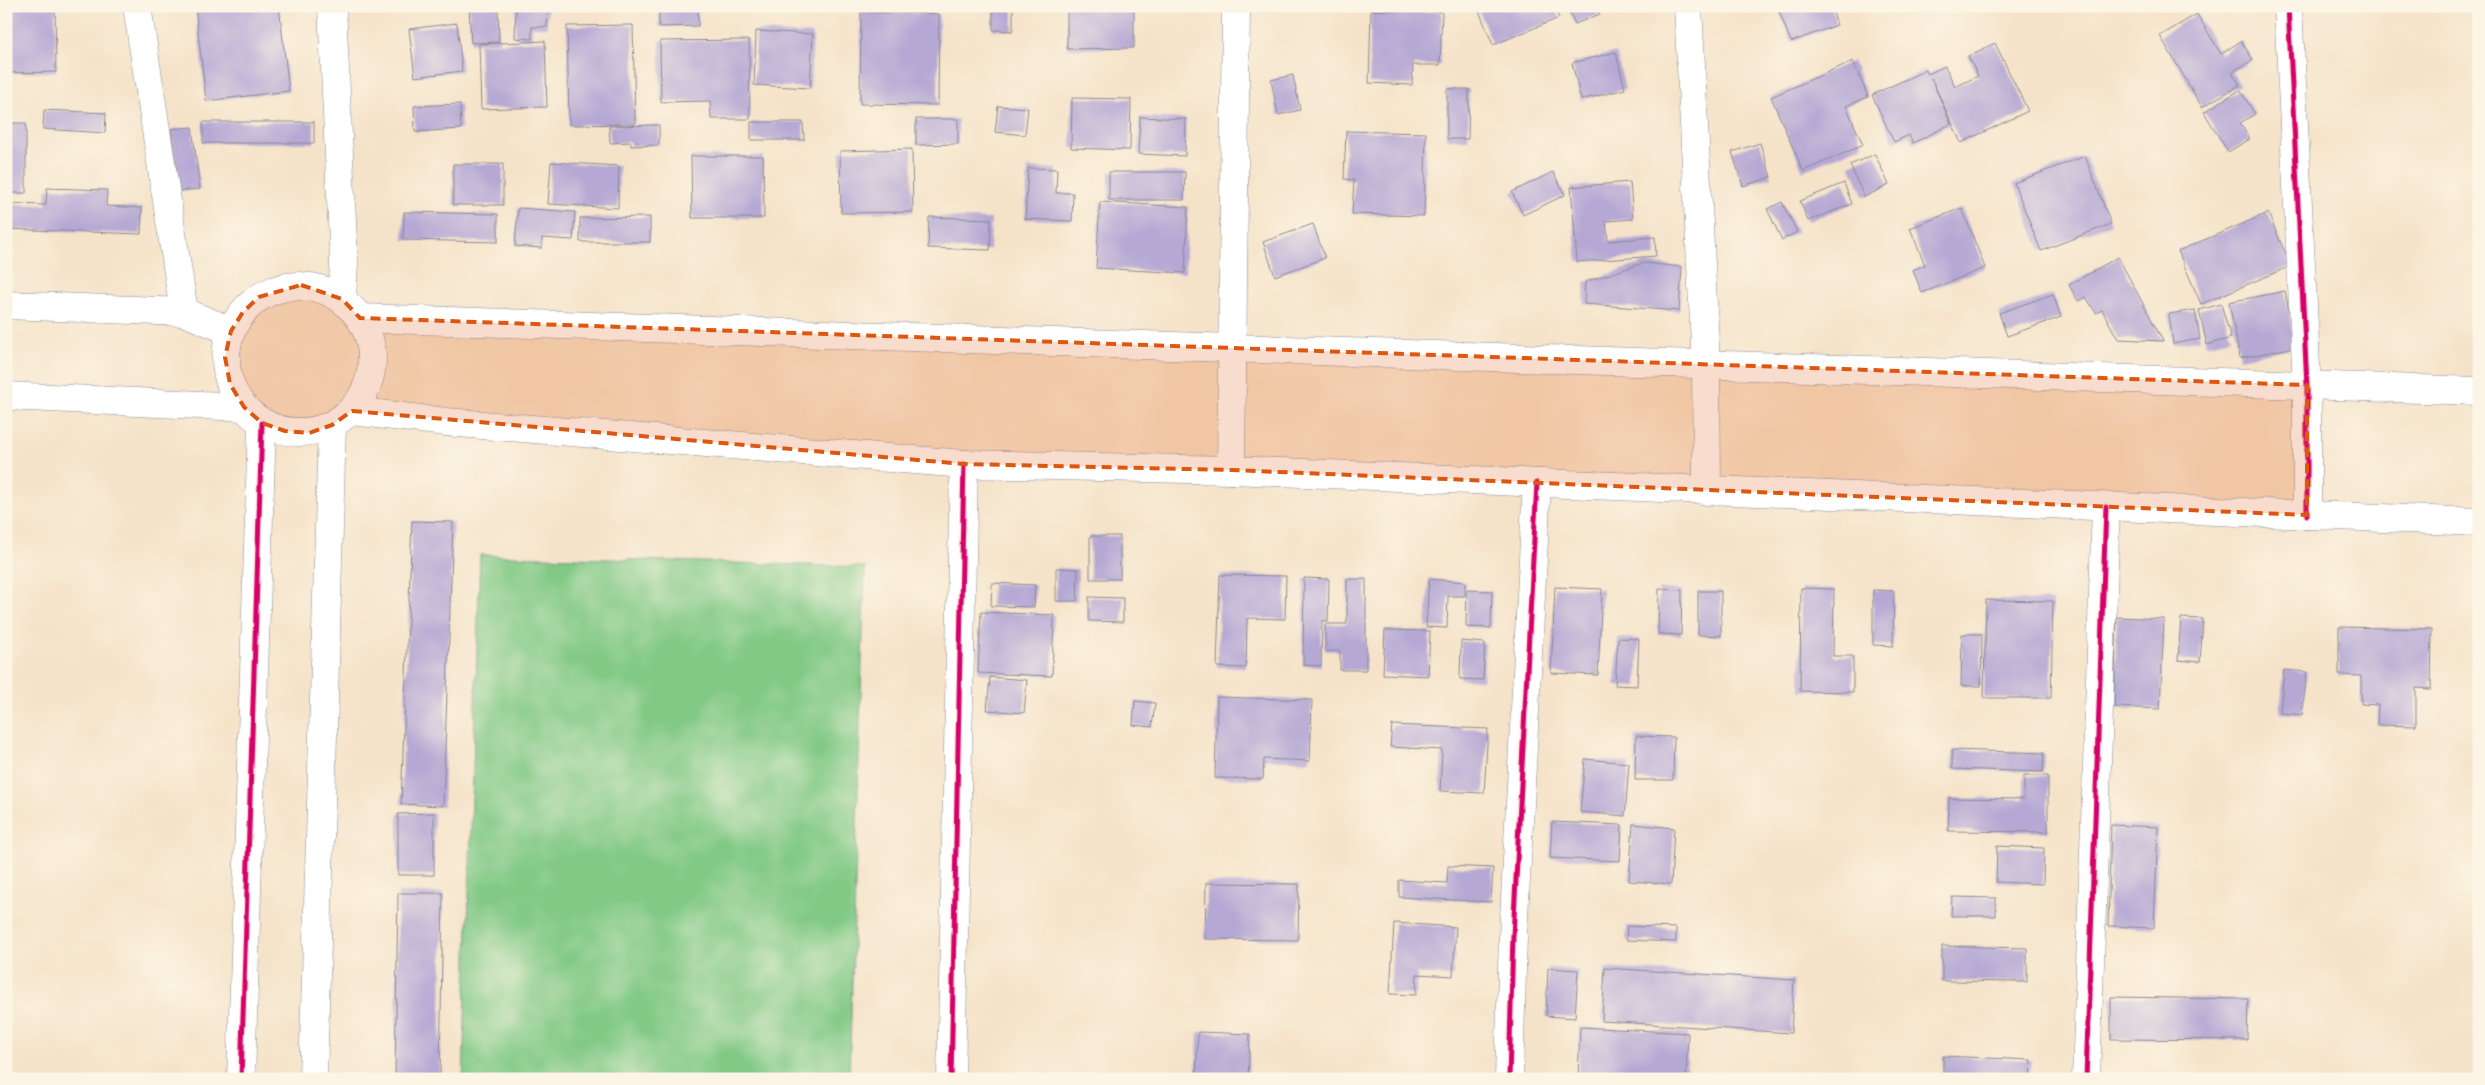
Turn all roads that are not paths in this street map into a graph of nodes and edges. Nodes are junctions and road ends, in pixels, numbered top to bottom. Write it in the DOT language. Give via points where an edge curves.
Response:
graph roads {
  1 [pos="137,6"];
  2 [pos="332,6"];
  3 [pos="1236,6"];
  4 [pos="1688,6"];
  5 [pos="2288,6"];
  6 [pos="6,305"];
  7 [pos="351,308"];
  8 [pos="184,312"];
  9 [pos="231,331"];
  10 [pos="1232,348"];
  11 [pos="1706,364"];
  12 [pos="2306,385"];
  13 [pos="2479,391"];
  14 [pos="6,396"];
  15 [pos="253,415"];
  16 [pos="342,418"];
  17 [pos="964,464"];
  18 [pos="1231,470"];
  19 [pos="1538,483"];
  20 [pos="1707,491"];
  21 [pos="2106,506"];
  22 [pos="2306,515"];
  23 [pos="2479,522"];
  24 [pos="241,1079"];
  25 [pos="313,1079"];
  26 [pos="951,1079"];
  27 [pos="1509,1079"];
  28 [pos="2086,1079"];
  1 -- 8 [label="street"];
  2 -- 7 [label="street" via="344,263"];
  3 -- 10 [label="street"];
  4 -- 11 [label="street"];
  5 -- 12 [label="street"];
  6 -- 8 [label="street"];
  7 -- 9 [label="street" via="323,289 301,285 279,288 259,297 242,312"];
  7 -- 10 [label="street"];
  7 -- 16 [label="street" via="370,341 373,366 366,390"];
  8 -- 9 [label="street"];
  9 -- 15 [label="street" via="226,358 230,384"];
  10 -- 11 [label="street"];
  10 -- 18 [label="street"];
  11 -- 12 [label="street"];
  11 -- 20 [label="street"];
  12 -- 13 [label="street"];
  12 -- 22 [label="street"];
  14 -- 15 [label="street"];
  15 -- 16 [label="street" via="285,432 309,432"];
  15 -- 24 [label="street"];
  16 -- 17 [label="street" via="456,422"];
  16 -- 25 [label="street"];
  17 -- 18 [label="street"];
  17 -- 26 [label="street"];
  18 -- 19 [label="street"];
  19 -- 20 [label="street"];
  19 -- 27 [label="street"];
  20 -- 21 [label="street"];
  21 -- 22 [label="street"];
  21 -- 28 [label="street"];
  22 -- 23 [label="street"];
}
